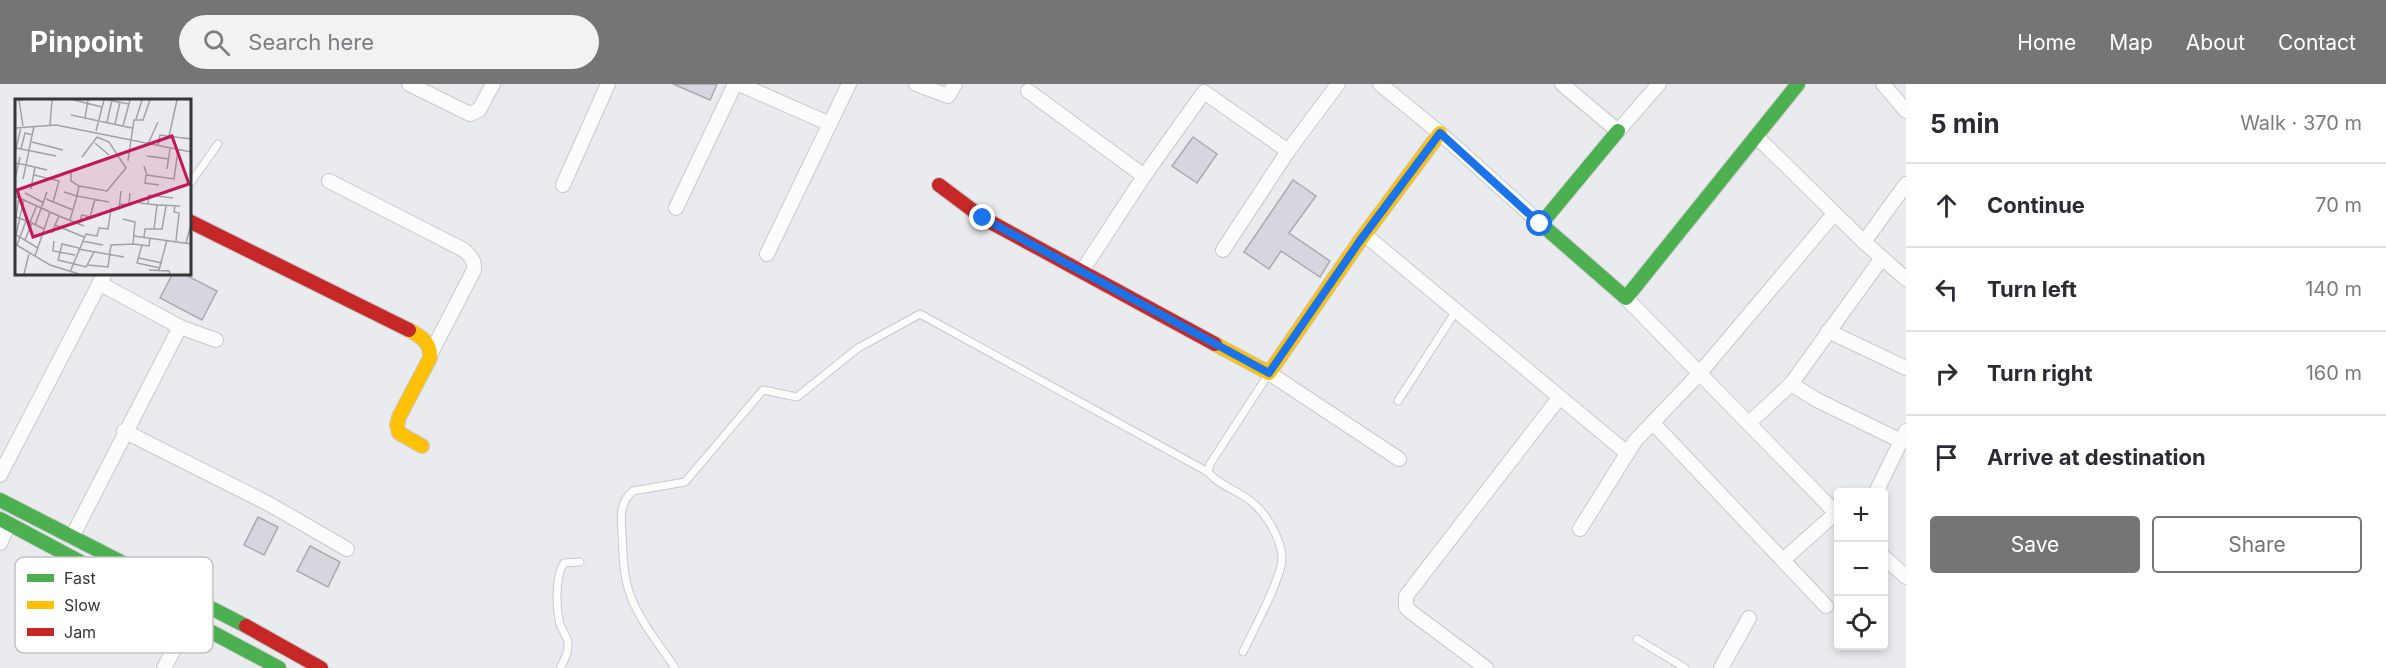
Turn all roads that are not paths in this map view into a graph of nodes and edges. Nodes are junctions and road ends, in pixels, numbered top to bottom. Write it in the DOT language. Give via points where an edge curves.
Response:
graph roads {
  1 [pos="409,84"];
  2 [pos="493,84"];
  3 [pos="608,84"];
  4 [pos="737,84"];
  5 [pos="849,84"];
  6 [pos="916,84"];
  7 [pos="955,84"];
  8 [pos="1338,84"];
  9 [pos="1380,84"];
  10 [pos="1562,84"];
  11 [pos="1659,84"];
  12 [pos="1883,84"];
  13 [pos="1796,87"];
  14 [pos="1199,88"];
  15 [pos="1028,91"];
  16 [pos="1906,111"];
  17 [pos="830,124"];
  18 [pos="1617,131"];
  19 [pos="1440,133"];
  20 [pos="1757,137"];
  21 [pos="218,144"];
  22 [pos="1288,151"];
  23 [pos="1144,176"];
  24 [pos="329,181"];
  25 [pos="190,184"];
  26 [pos="1906,184"];
  27 [pos="563,185"];
  28 [pos="939,185"];
  29 [pos="676,208"];
  30 [pos="1834,214"];
  31 [pos="190,221"];
  32 [pos="1540,224"];
  33 [pos="1365,235"];
  34 [pos="1864,242"];
  35 [pos="1223,250"];
  36 [pos="767,254"];
  37 [pos="1882,258"];
  38 [pos="1082,271"];
  39 [pos="102,278"];
  40 [pos="1906,279"];
  41 [pos="1626,298"];
  42 [pos="1456,311"];
  43 [pos="180,327"];
  44 [pos="1828,332"];
  45 [pos="216,340"];
  46 [pos="432,351"];
  47 [pos="1906,368"];
  48 [pos="1269,373"];
  49 [pos="1699,374"];
  50 [pos="1791,384"];
  51 [pos="1558,398"];
  52 [pos="1398,401"];
  53 [pos="1653,423"];
  54 [pos="1749,423"];
  55 [pos="124,431"];
  56 [pos="1904,436"];
  57 [pos="422,446"];
  58 [pos="1627,453"];
  59 [pos="1399,459"];
  60 [pos="1208,472"];
  61 [pos="0,475"];
  62 [pos="1878,488"];
  63 [pos="0,500"];
  64 [pos="1834,511"];
  65 [pos="1834,517"];
  66 [pos="5,522"];
  67 [pos="1580,529"];
  68 [pos="72,537"];
  69 [pos="0,543"];
  70 [pos="347,549"];
  71 [pos="72,557"];
  72 [pos="112,557"];
  73 [pos="1783,560"];
  74 [pos="1888,561"];
  75 [pos="580,562"];
  76 [pos="1906,577"];
  77 [pos="1826,606"];
  78 [pos="213,608"];
  79 [pos="1749,618"];
  80 [pos="213,632"];
  81 [pos="1637,639"];
  82 [pos="1243,652"];
  83 [pos="172,653"];
  84 [pos="164,668"];
  85 [pos="279,668"];
  86 [pos="321,668"];
  87 [pos="560,668"];
  88 [pos="675,668"];
  89 [pos="1485,668"];
  90 [pos="1685,668"];
  91 [pos="1721,668"];
  1 -- 2 [label="street" via="470,114 479,110"];
  3 -- 27 [label="street"];
  4 -- 17 [label="street"];
  4 -- 29 [label="street"];
  5 -- 17 [label="street"];
  6 -- 7 [label="street" via="948,96"];
  8 -- 22 [label="street"];
  9 -- 19 [label="street"];
  10 -- 18 [label="street"];
  11 -- 18 [label="street"];
  12 -- 16 [label="street"];
  13 -- 20 [label="street"];
  14 -- 22 [label="street"];
  14 -- 23 [label="street"];
  15 -- 23 [label="street"];
  17 -- 36 [label="street"];
  18 -- 32 [label="street"];
  19 -- 32 [label="street"];
  19 -- 33 [label="street"];
  20 -- 30 [label="street"];
  20 -- 41 [label="street"];
  21 -- 25 [label="lane"];
  22 -- 35 [label="street"];
  23 -- 38 [label="street"];
  24 -- 46 [label="street" via="464,250 475,262"];
  26 -- 34 [label="street"];
  28 -- 38 [label="street" via="983,218"];
  30 -- 34 [label="street"];
  30 -- 49 [label="street"];
  31 -- 46 [label="street" via="418,335"];
  32 -- 41 [label="street"];
  33 -- 42 [label="street"];
  33 -- 48 [label="street"];
  34 -- 37 [label="street"];
  37 -- 40 [label="street"];
  37 -- 44 [label="street"];
  38 -- 48 [label="street"];
  39 -- 43 [label="street"];
  39 -- 61 [label="street"];
  41 -- 49 [label="street"];
  42 -- 51 [label="street"];
  42 -- 52 [label="lane"];
  43 -- 45 [label="street"];
  43 -- 55 [label="street"];
  44 -- 47 [label="street"];
  44 -- 50 [label="street"];
  46 -- 57 [label="street" via="397,425 399,433"];
  48 -- 59 [label="street"];
  48 -- 60 [label="lane" via="1209,464"];
  49 -- 53 [label="street"];
  49 -- 54 [label="street"];
  50 -- 54 [label="street"];
  50 -- 56 [label="street" via="1817,400"];
  51 -- 58 [label="street"];
  51 -- 89 [label="street" via="1406,596 1406,607 1411,612"];
  53 -- 58 [label="street"];
  53 -- 73 [label="street"];
  54 -- 64 [label="street"];
  55 -- 68 [label="street"];
  55 -- 70 [label="street" via="269,504"];
  56 -- 62 [label="street"];
  58 -- 67 [label="street"];
  60 -- 82 [label="lane" via="1214,480 1252,501 1267,518 1279,542 1282,559 1278,575"];
  60 -- 88 [label="lane" via="920,314 858,348 797,398 763,390 685,482 633,491 627,496 620,512 624,573 641,618"];
  63 -- 68 [label="street"];
  65 -- 73 [label="street"];
  66 -- 69 [label="street"];
  66 -- 71 [label="street"];
  68 -- 72 [label="street"];
  73 -- 77 [label="street"];
  74 -- 76 [label="street"];
  75 -- 87 [label="lane" via="564,563 559,570 560,623 569,643"];
  78 -- 86 [label="street"];
  79 -- 91 [label="street"];
  80 -- 85 [label="street"];
  81 -- 90 [label="lane"];
  83 -- 84 [label="street"];
}
